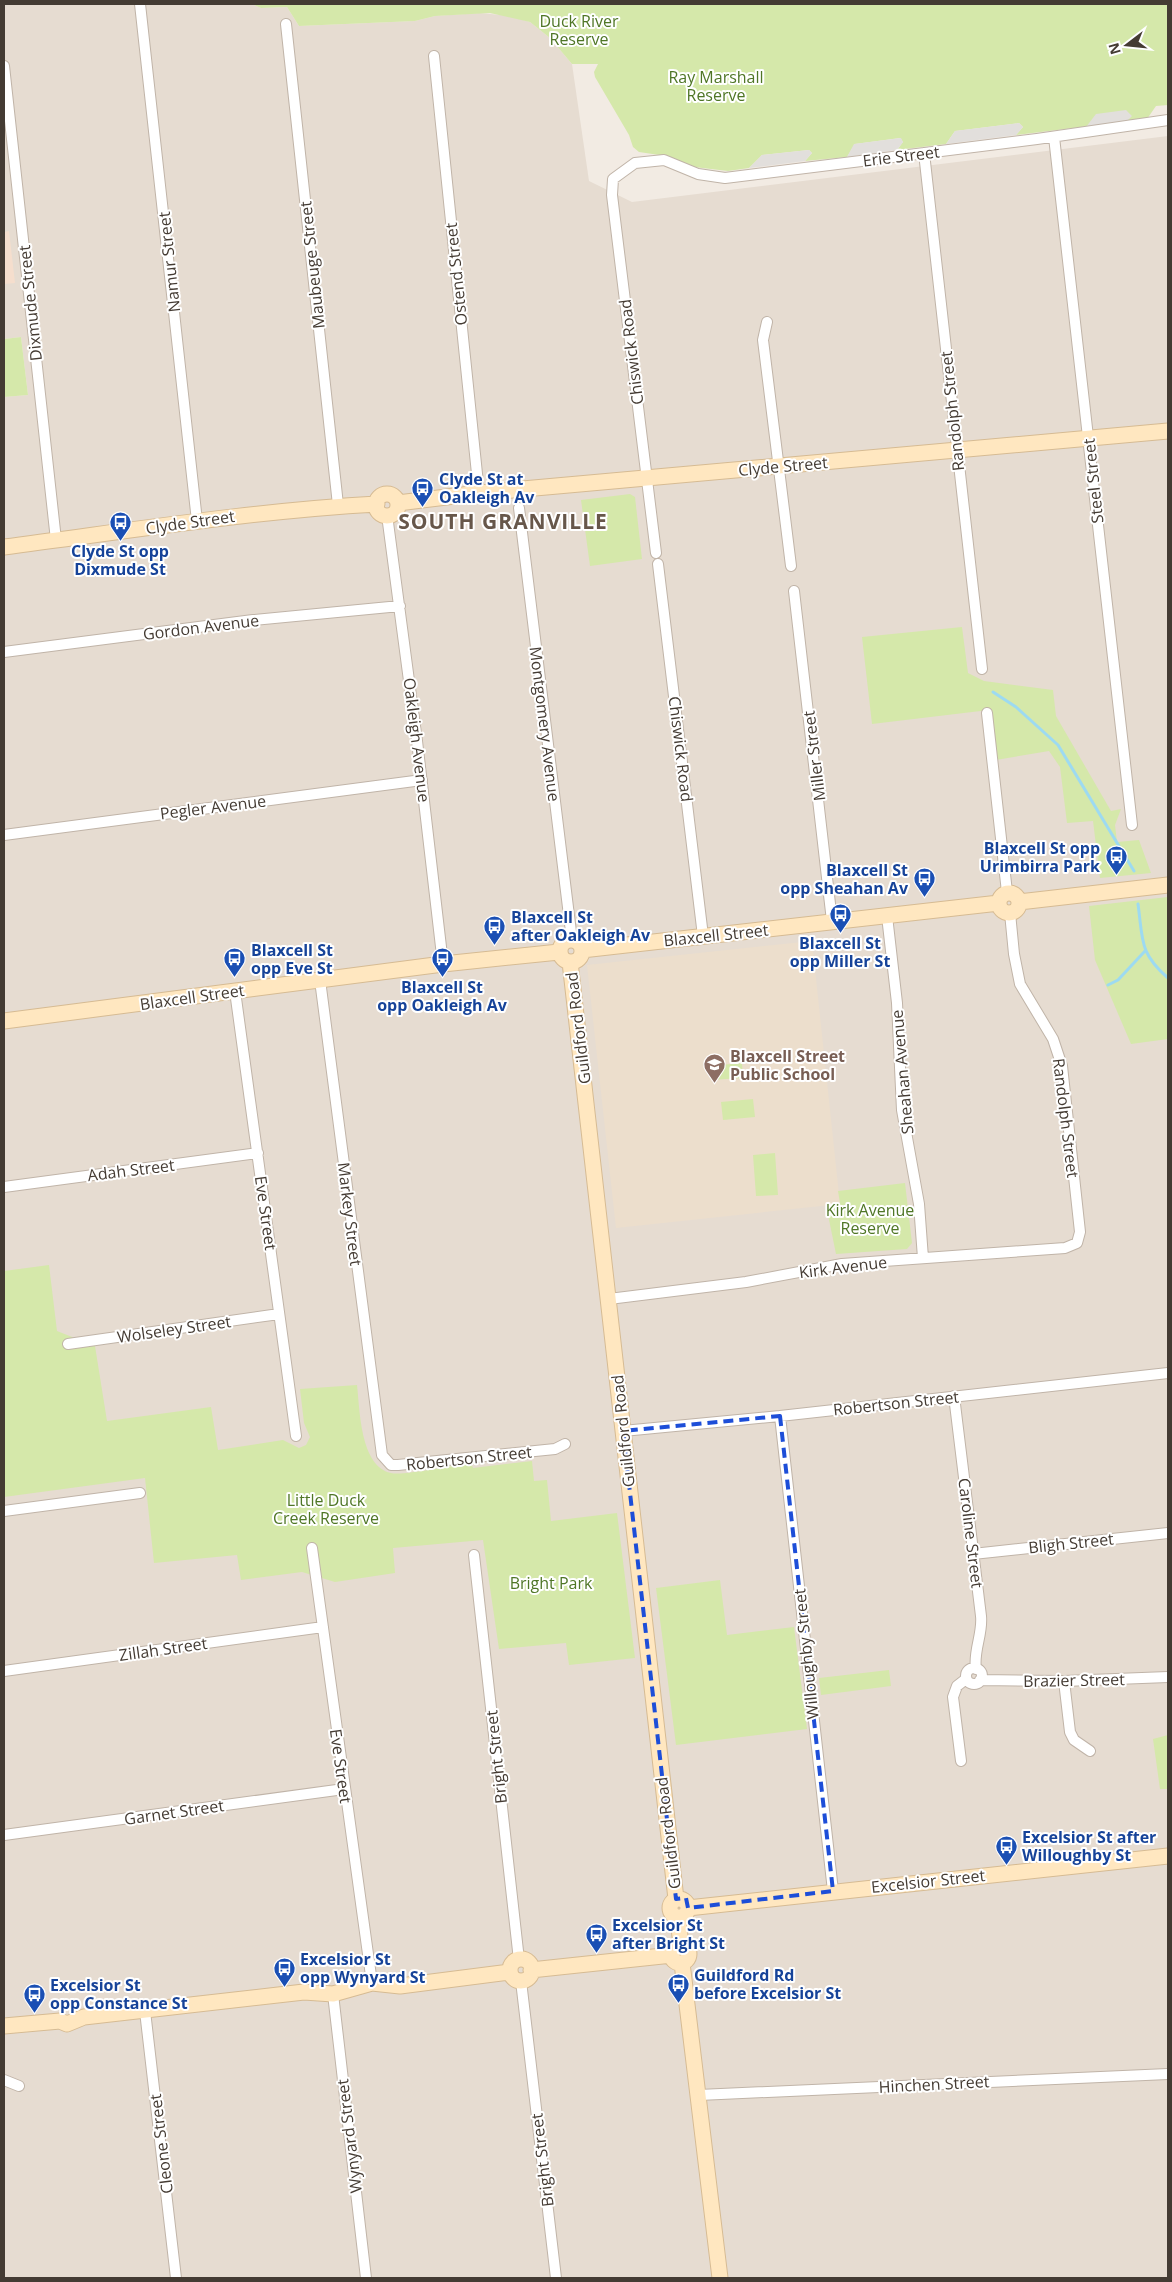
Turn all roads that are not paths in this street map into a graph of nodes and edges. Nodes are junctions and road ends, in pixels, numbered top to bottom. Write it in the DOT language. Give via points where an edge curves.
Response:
graph roads {
  1 [pos="140,4"];
  2 [pos="286,24"];
  3 [pos="434,56"];
  4 [pos="4,66"];
  5 [pos="1168,120"];
  6 [pos="1054,137"];
  7 [pos="924,153"];
  8 [pos="636,164"];
  9 [pos="767,322"];
  10 [pos="1168,431"];
  11 [pos="1088,438"];
  12 [pos="956,450"];
  13 [pos="778,467"];
  14 [pos="646,478"];
  15 [pos="479,493"];
  16 [pos="398,503"];
  17 [pos="377,504"];
  18 [pos="338,505"];
  19 [pos="519,508"];
  20 [pos="387,515"];
  21 [pos="197,521"];
  22 [pos="56,540"];
  23 [pos="4,547"];
  24 [pos="656,552"];
  25 [pos="658,564"];
  26 [pos="791,566"];
  27 [pos="794,591"];
  28 [pos="400,606"];
  29 [pos="4,652"];
  30 [pos="982,669"];
  31 [pos="987,713"];
  32 [pos="422,780"];
  33 [pos="1132,825"];
  34 [pos="4,834"];
  35 [pos="1168,885"];
  36 [pos="1003,897"];
  37 [pos="1015,907"];
  38 [pos="887,916"];
  39 [pos="832,921"];
  40 [pos="703,936"];
  41 [pos="577,945"];
  42 [pos="565,957"];
  43 [pos="443,964"];
  44 [pos="320,980"];
  45 [pos="235,990"];
  46 [pos="4,1021"];
  47 [pos="258,1153"];
  48 [pos="4,1187"];
  49 [pos="1077,1243"];
  50 [pos="923,1258"];
  51 [pos="609,1299"];
  52 [pos="280,1314"];
  53 [pos="68,1344"];
  54 [pos="1168,1373"];
  55 [pos="954,1396"];
  56 [pos="780,1416"];
  57 [pos="623,1431"];
  58 [pos="296,1436"];
  59 [pos="565,1444"];
  60 [pos="380,1449"];
  61 [pos="140,1492"];
  62 [pos="4,1511"];
  63 [pos="1168,1533"];
  64 [pos="312,1548"];
  65 [pos="973,1554"];
  66 [pos="474,1555"];
  67 [pos="323,1627"];
  68 [pos="976,1668"];
  69 [pos="4,1671"];
  70 [pos="1168,1677"];
  71 [pos="966,1679"];
  72 [pos="980,1680"];
  73 [pos="1064,1680"];
  74 [pos="1090,1752"];
  75 [pos="961,1761"];
  76 [pos="344,1789"];
  77 [pos="4,1835"];
  78 [pos="1168,1856"];
  79 [pos="833,1892"];
  80 [pos="681,1908"];
  81 [pos="678,1954"];
  82 [pos="520,1971"];
  83 [pos="372,1983"];
  84 [pos="333,1994"];
  85 [pos="145,2011"];
  86 [pos="4,2026"];
  87 [pos="1168,2074"];
  88 [pos="4,2080"];
  89 [pos="19,2086"];
  90 [pos="699,2095"];
  91 [pos="176,2278"];
  92 [pos="366,2278"];
  93 [pos="556,2278"];
  94 [pos="720,2278"];
  1 -- 21 [label="street, Namur Street"];
  2 -- 18 [label="street, Maubeuge Street"];
  3 -- 15 [label="street, Ostend Street"];
  4 -- 22 [label="street, Dixmude Street"];
  5 -- 6 [label="street, Erie Street"];
  6 -- 7 [label="street, Erie Street"];
  6 -- 11 [label="street, Steel Street"];
  7 -- 8 [label="street, Erie Street" via="725,178 698,174 664,160"];
  7 -- 12 [label="street, Randolph Street"];
  8 -- 14 [label="street, Chiswick Road" via="613,179 612,195"];
  9 -- 13 [label="street" via="763,340"];
  10 -- 11 [label="street, Clyde Street"];
  11 -- 12 [label="street, Clyde Street"];
  11 -- 33 [label="street, Steel Street"];
  12 -- 13 [label="street, Clyde Street"];
  12 -- 30 [label="street, Randolph Street"];
  13 -- 14 [label="street, Clyde Street"];
  13 -- 26 [label="street"];
  14 -- 15 [label="street, Clyde Street"];
  14 -- 24 [label="street, Chiswick Road"];
  15 -- 16 [label="street, Clyde Street"];
  16 -- 17 [label="street" via="392,495 385,494"];
  16 -- 20 [label="street" via="394,513"];
  17 -- 18 [label="street, Clyde Street"];
  17 -- 20 [label="street" via="378,510"];
  18 -- 21 [label="street, Clyde Street"];
  19 -- 41 [label="street, Montgomery Avenue"];
  20 -- 28 [label="street, Oakleigh Avenue"];
  21 -- 22 [label="street, Clyde Street"];
  22 -- 23 [label="street, Clyde Street"];
  25 -- 40 [label="street, Chiswick Road"];
  27 -- 39 [label="street, Miller Street"];
  28 -- 29 [label="street, Gordon Avenue" via="253,620"];
  28 -- 32 [label="street, Oakleigh Avenue"];
  31 -- 36 [label="street"];
  32 -- 34 [label="street, Pegler Avenue"];
  32 -- 43 [label="street, Oakleigh Avenue"];
  35 -- 37 [label="street"];
  36 -- 37 [label="street" via="1001,909"];
  36 -- 38 [label="street, Blaxcell Street"];
  37 -- 49 [label="street, Randolph Street" via="1014,954 1020,984 1052,1040 1062,1066 1080,1232"];
  38 -- 39 [label="street, Blaxcell Street"];
  38 -- 50 [label="street, Sheahan Avenue" via="897,1003 902,1110 919,1204"];
  39 -- 40 [label="street, Blaxcell Street"];
  40 -- 41 [label="street, Blaxcell Street"];
  41 -- 42 [label="street" via="580,958"];
  42 -- 43 [label="street, Blaxcell Street"];
  42 -- 51 [label="street, Guildford Road"];
  43 -- 44 [label="street, Blaxcell Street"];
  44 -- 45 [label="street, Blaxcell Street"];
  44 -- 60 [label="street, Markey Street"];
  45 -- 46 [label="street, Blaxcell Street"];
  45 -- 47 [label="street, Eve Street"];
  47 -- 48 [label="street, Adah Street"];
  47 -- 52 [label="street, Eve Street"];
  49 -- 50 [label="street, Kirk Avenue" via="1066,1248"];
  50 -- 51 [label="street, Kirk Avenue" via="842,1264 746,1282"];
  51 -- 57 [label="street, Guildford Road"];
  52 -- 53 [label="street, Wolseley Street"];
  52 -- 58 [label="street, Eve Street"];
  54 -- 55 [label="street, Robertson Street"];
  55 -- 56 [label="street, Robertson Street"];
  55 -- 65 [label="street, Caroline Street"];
  56 -- 57 [label="street, Robertson Street"];
  56 -- 79 [label="street, Willoughby Street"];
  57 -- 80 [label="street, Guildford Road"];
  59 -- 60 [label="street, Robertson Street" via="555,1449 398,1465 386,1461"];
  61 -- 62 [label="street"];
  63 -- 65 [label="street, Bligh Street"];
  64 -- 67 [label="street, Eve Street"];
  65 -- 68 [label="street, Caroline Street" via="982,1622"];
  66 -- 82 [label="street, Bright Street"];
  67 -- 69 [label="street, Zillah Street"];
  67 -- 76 [label="street, Eve Street"];
  68 -- 71 [label="street" via="967,1672"];
  68 -- 72 [label="street" via="981,1673"];
  70 -- 73 [label="street, Brazier Street"];
  71 -- 72 [label="street" via="974,1684"];
  71 -- 75 [label="street" via="957,1686 953,1697"];
  72 -- 73 [label="street, Brazier Street"];
  73 -- 74 [label="street" via="1070,1732 1074,1740"];
  76 -- 77 [label="street, Garnet Street"];
  76 -- 83 [label="street, Eve Street"];
  78 -- 79 [label="street, Excelsior Street"];
  79 -- 80 [label="street, Excelsior Street"];
  80 -- 81 [label="street, Guildford Road"];
  81 -- 82 [label="street"];
  81 -- 90 [label="street, Guildford Road"];
  82 -- 83 [label="street" via="400,1986"];
  82 -- 93 [label="street, Bright Street"];
  83 -- 84 [label="street"];
  84 -- 85 [label="street" via="304,1992"];
  84 -- 92 [label="street, Wynyard Street"];
  85 -- 86 [label="street" via="84,2017 67,2024 60,2020"];
  85 -- 91 [label="street, Cleone Street"];
  87 -- 90 [label="street, Hinchen Street"];
  88 -- 89 [label="street"];
  90 -- 94 [label="street, Guildford Road"];
}
